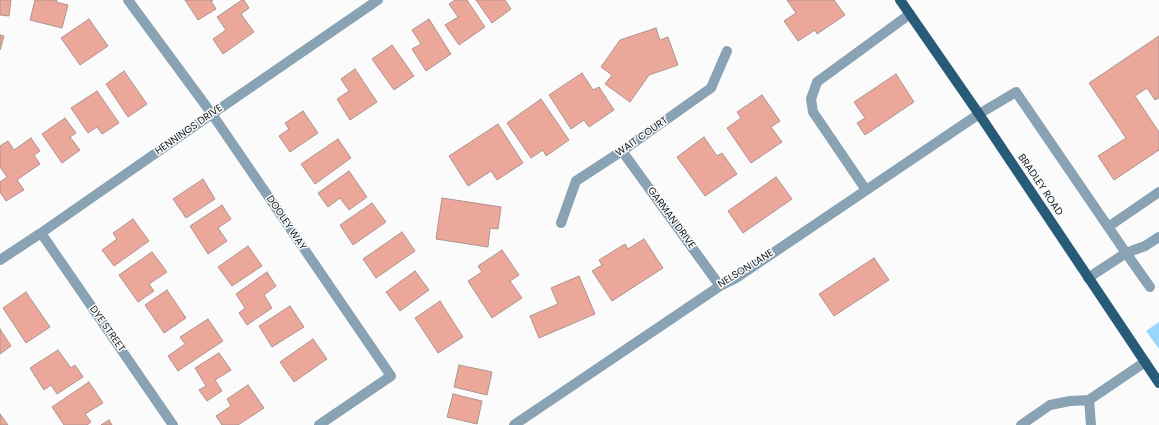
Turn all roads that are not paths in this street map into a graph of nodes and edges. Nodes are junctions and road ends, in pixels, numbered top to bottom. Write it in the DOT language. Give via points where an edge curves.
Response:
graph roads {
  1 [pos="128,0"];
  2 [pos="378,0"];
  3 [pos="900,0"];
  4 [pos="910,14"];
  5 [pos="727,52"];
  6 [pos="212,114"];
  7 [pos="979,114"];
  8 [pos="622,151"];
  9 [pos="866,190"];
  10 [pos="1159,192"];
  11 [pos="561,223"];
  12 [pos="1108,227"];
  13 [pos="41,233"];
  14 [pos="1159,236"];
  15 [pos="1126,253"];
  16 [pos="0,260"];
  17 [pos="1088,278"];
  18 [pos="720,286"];
  19 [pos="1150,287"];
  20 [pos="1144,362"];
  21 [pos="1159,384"];
  22 [pos="1089,400"];
  23 [pos="173,425"];
  24 [pos="319,425"];
  25 [pos="514,425"];
  26 [pos="1021,425"];
  27 [pos="1091,425"];
  1 -- 6 [label="street, DOOLEY WAY"];
  2 -- 6 [label="street, HENNINGS DRIVE"];
  3 -- 4 [label="main road, BRADLEY ROAD"];
  4 -- 7 [label="main road, BRADLEY ROAD"];
  4 -- 9 [label="street" via="817,82 811,99 813,112"];
  5 -- 8 [label="street, WAIT COURT" via="712,88"];
  6 -- 13 [label="street, HENNINGS DRIVE"];
  6 -- 24 [label="street, DOOLEY WAY" via="391,376"];
  7 -- 9 [label="street, NELSON LANE"];
  7 -- 12 [label="street, NELSON LANE" via="1016,92"];
  7 -- 17 [label="main road, BRADLEY ROAD"];
  8 -- 11 [label="street, WAIT COURT" via="576,181"];
  8 -- 18 [label="street, GARMAN DRIVE"];
  9 -- 18 [label="street, NELSON LANE" via="736,278"];
  10 -- 12 [label="street"];
  12 -- 15 [label="street"];
  13 -- 16 [label="street, HENNINGS DRIVE"];
  13 -- 23 [label="street, DYE STREET"];
  14 -- 15 [label="street" via="1145,246"];
  15 -- 17 [label="street"];
  15 -- 19 [label="street"];
  17 -- 20 [label="main road, BRADLEY ROAD"];
  18 -- 25 [label="street, NELSON LANE"];
  20 -- 21 [label="main road, BRADLEY ROAD"];
  20 -- 22 [label="street"];
  22 -- 26 [label="street" via="1050,405"];
  22 -- 27 [label="street"];
}
